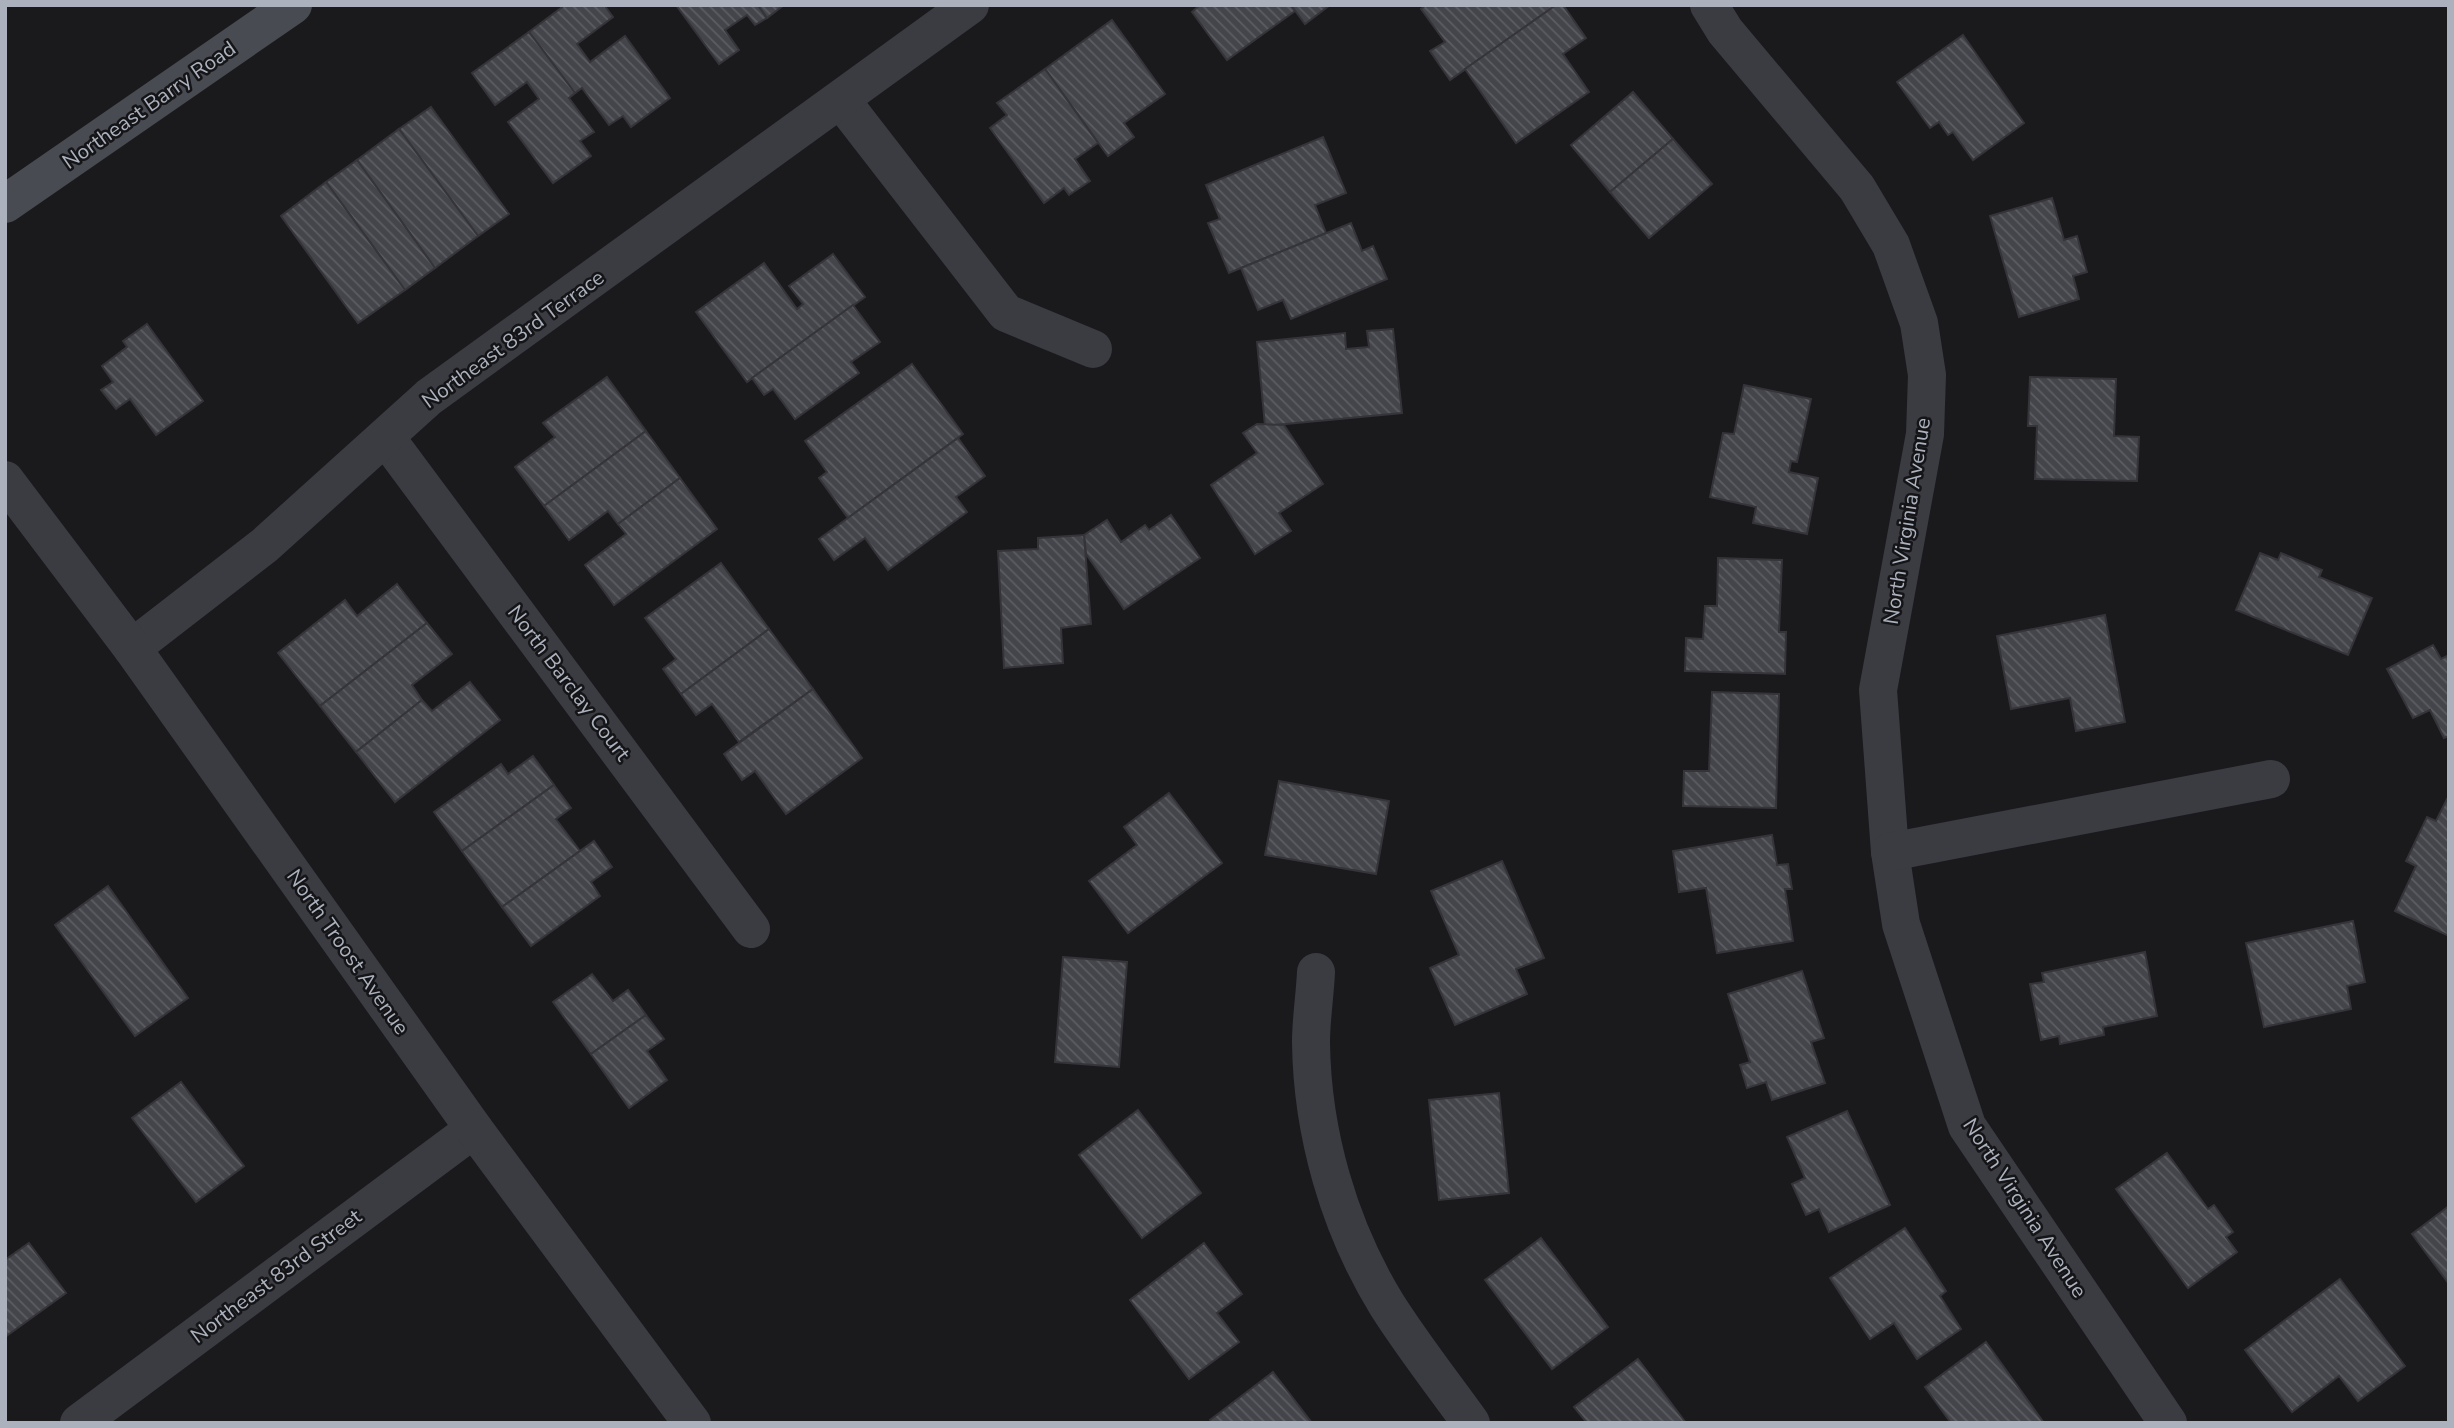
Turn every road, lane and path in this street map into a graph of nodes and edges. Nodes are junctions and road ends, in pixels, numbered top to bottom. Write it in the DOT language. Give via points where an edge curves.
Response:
graph roads {
  1 [pos="293,5"];
  2 [pos="970,5"];
  3 [pos="1709,5"];
  4 [pos="841,100"];
  5 [pos="5,204"];
  6 [pos="1093,349"];
  7 [pos="387,439"];
  8 [pos="5,480"];
  9 [pos="132,648"];
  10 [pos="2271,779"];
  11 [pos="1890,852"];
  12 [pos="751,929"];
  13 [pos="1316,972"];
  14 [pos="474,1129"];
  15 [pos="79,1423"];
  16 [pos="692,1423"];
  17 [pos="1471,1423"];
  18 [pos="2168,1423"];
  1 -- 5 [label="main road, Northeast Barry Road"];
  2 -- 4 [label="street, Northeast 83rd Terrace"];
  3 -- 11 [label="street, North Virginia Avenue" via="1725,31 1857,188 1891,245 1919,323 1927,375 1925,434 1878,690"];
  4 -- 6 [label="street" via="1006,313"];
  4 -- 7 [label="street, Northeast 83rd Terrace" via="429,397"];
  7 -- 9 [label="street, Northeast 83rd Terrace" via="265,545"];
  7 -- 12 [label="street, North Barclay Court"];
  8 -- 9 [label="street, North Troost Avenue"];
  9 -- 14 [label="street, North Troost Avenue"];
  10 -- 11 [label="street"];
  11 -- 18 [label="street, North Virginia Avenue" via="1901,924 1967,1126"];
  13 -- 17 [label="street" via="1311,1041 1316,1111 1331,1179 1355,1243 1387,1305"];
  14 -- 15 [label="street, Northeast 83rd Street"];
  14 -- 16 [label="street, North Troost Avenue"];
}
